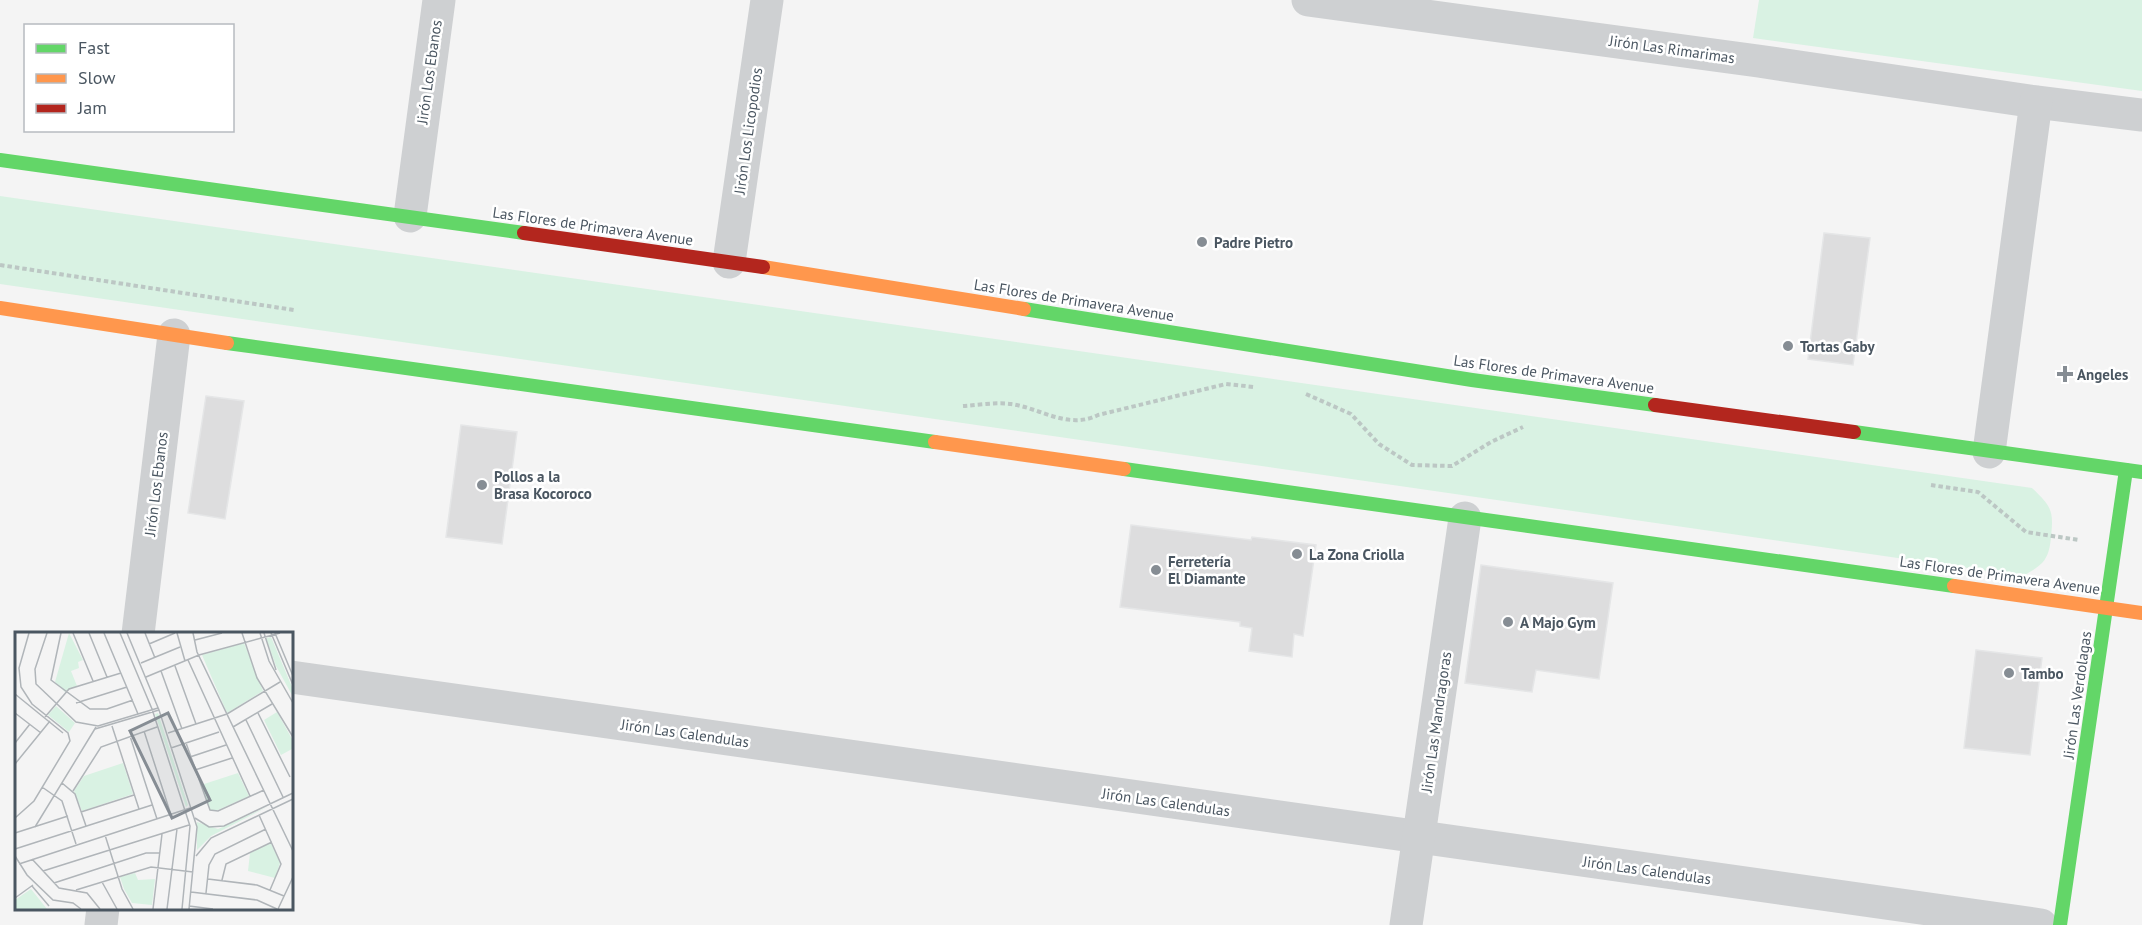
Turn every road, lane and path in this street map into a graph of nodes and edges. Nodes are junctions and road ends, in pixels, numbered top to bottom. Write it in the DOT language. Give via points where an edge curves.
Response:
graph roads {
  1 [pos="439,0"];
  2 [pos="767,0"];
  3 [pos="1308,0"];
  4 [pos="1415,7"];
  5 [pos="2036,102"];
  6 [pos="2142,115"];
  7 [pos="0,160"];
  8 [pos="410,216"];
  9 [pos="729,261"];
  10 [pos="0,265"];
  11 [pos="0,308"];
  12 [pos="305,312"];
  13 [pos="174,335"];
  14 [pos="1257,387"];
  15 [pos="1299,391"];
  16 [pos="951,406"];
  17 [pos="1528,425"];
  18 [pos="1989,452"];
  19 [pos="2126,470"];
  20 [pos="2142,472"];
  21 [pos="1919,483"];
  22 [pos="1466,518"];
  23 [pos="2052,536"];
  24 [pos="2106,608"];
  25 [pos="2142,613"];
  26 [pos="138,632"];
  27 [pos="292,677"];
  28 [pos="1419,838"];
  29 [pos="103,910"];
  30 [pos="100,925"];
  31 [pos="1406,925"];
  32 [pos="2041,925"];
  33 [pos="2060,925"];
  1 -- 8 [label="street, Jirón Los Ebanos"];
  2 -- 9 [label="street, Jirón Los Licopodios"];
  3 -- 4 [label="street, Jirón Las Rimarimas"];
  4 -- 5 [label="street, Jirón Las Rimarimas"];
  5 -- 6 [label="street, Jirón Las Rimarimas"];
  5 -- 18 [label="street"];
  7 -- 8 [label="main road, Las Flores de Primavera Avenue"];
  8 -- 9 [label="main road, Las Flores de Primavera Avenue"];
  9 -- 18 [label="main road, Las Flores de Primavera Avenue" via="1472,380"];
  10 -- 12 [label="path"];
  11 -- 13 [label="main road, Las Flores de Primavera Avenue"];
  13 -- 22 [label="main road, Las Flores de Primavera Avenue"];
  13 -- 26 [label="street, Jirón Los Ebanos"];
  14 -- 16 [label="path" via="1226,384 1088,420 1063,419 1011,404"];
  15 -- 17 [label="path" via="1351,414 1379,444 1412,465 1452,466"];
  18 -- 19 [label="main road, Las Flores de Primavera Avenue"];
  19 -- 20 [label="main road, Las Flores de Primavera Avenue"];
  19 -- 24 [label="main road, Jirón Las Verdolagas"];
  21 -- 23 [label="path" via="1978,492 2026,532"];
  22 -- 24 [label="main road, Las Flores de Primavera Avenue"];
  22 -- 28 [label="street, Jirón Las Mandragoras"];
  24 -- 25 [label="main road, Las Flores de Primavera Avenue"];
  24 -- 33 [label="main road, Jirón Las Verdolagas"];
  27 -- 28 [label="street, Jirón Las Calendulas"];
  28 -- 31 [label="street, Jirón Las Mandragoras"];
  28 -- 32 [label="street, Jirón Las Calendulas"];
  29 -- 30 [label="street"];
}
